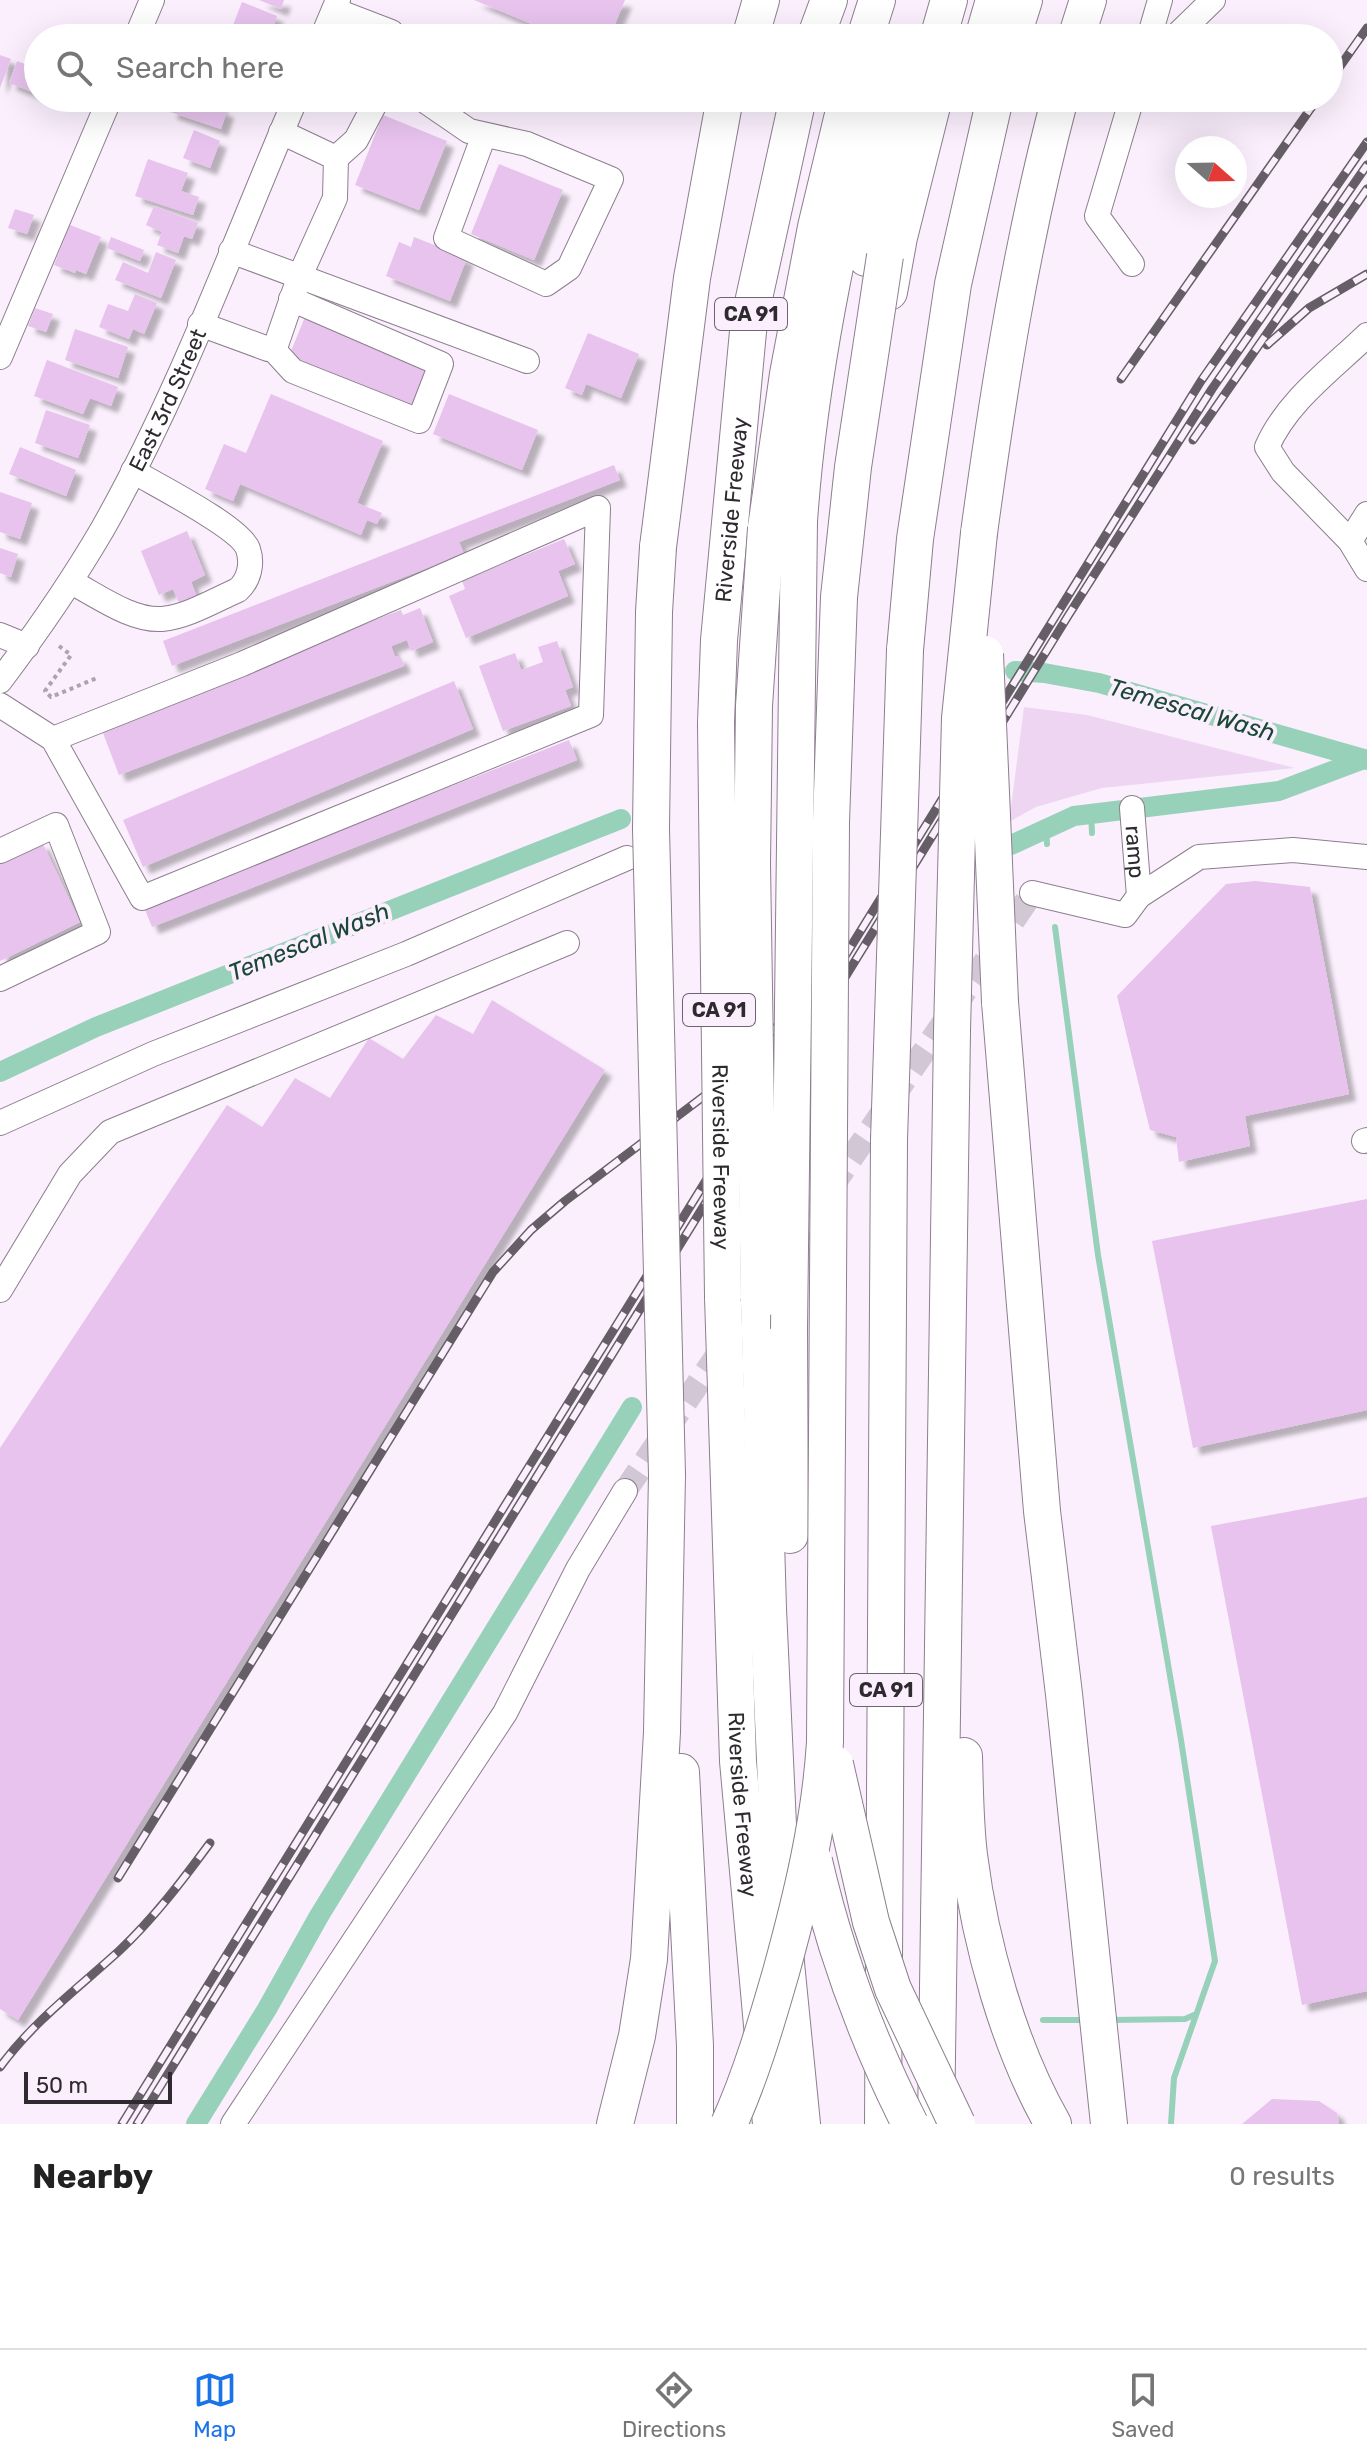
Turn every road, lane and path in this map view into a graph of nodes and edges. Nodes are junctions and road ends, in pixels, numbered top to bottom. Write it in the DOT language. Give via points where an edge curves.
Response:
graph roads {
  1 [pos="152,0"];
  2 [pos="744,0"];
  3 [pos="761,0"];
  4 [pos="829,0"];
  5 [pos="877,0"];
  6 [pos="899,0"];
  7 [pos="928,0"];
  8 [pos="949,0"];
  9 [pos="960,0"];
  10 [pos="994,0"];
  11 [pos="1024,0"];
  12 [pos="1088,0"];
  13 [pos="1160,0"];
  14 [pos="1213,0"];
  15 [pos="336,5"];
  16 [pos="142,24"];
  17 [pos="328,24"];
  18 [pos="375,24"];
  19 [pos="740,24"];
  20 [pos="754,24"];
  21 [pos="820,24"];
  22 [pos="869,24"];
  23 [pos="892,24"];
  24 [pos="922,24"];
  25 [pos="942,24"];
  26 [pos="954,24"];
  27 [pos="987,24"];
  28 [pos="1016,24"];
  29 [pos="1080,24"];
  30 [pos="1153,24"];
  31 [pos="1188,24"];
  32 [pos="104,112"];
  33 [pos="290,112"];
  34 [pos="371,112"];
  35 [pos="441,112"];
  36 [pos="722,112"];
  37 [pos="729,112"];
  38 [pos="795,112"];
  39 [pos="844,112"];
  40 [pos="870,112"];
  41 [pos="900,112"];
  42 [pos="918,112"];
  43 [pos="930,112"];
  44 [pos="968,112"];
  45 [pos="992,112"];
  46 [pos="1057,112"];
  47 [pos="1128,112"];
  48 [pos="281,132"];
  49 [pos="484,135"];
  50 [pos="336,158"];
  51 [pos="708,187"];
  52 [pos="231,251"];
  53 [pos="876,257"];
  54 [pos="1132,264"];
  55 [pos="953,284"];
  56 [pos="295,289"];
  57 [pos="200,324"];
  58 [pos="1367,335"];
  59 [pos="272,348"];
  60 [pos="0,357"];
  61 [pos="527,361"];
  62 [pos="133,471"];
  63 [pos="1367,514"];
  64 [pos="782,524"];
  65 [pos="979,533"];
  66 [pos="1350,541"];
  67 [pos="1367,569"];
  68 [pos="71,582"];
  69 [pos="0,635"];
  70 [pos="27,646"];
  71 [pos="59,646"];
  72 [pos="97,678"];
  73 [pos="0,681"];
  74 [pos="0,705"];
  75 [pos="53,739"];
  76 [pos="1132,808"];
  77 [pos="0,851"];
  78 [pos="1367,857"];
  79 [pos="627,858"];
  80 [pos="1032,893"];
  81 [pos="1139,896"];
  82 [pos="567,943"];
  83 [pos="0,979"];
  84 [pos="0,1123"];
  85 [pos="0,1290"];
  86 [pos="949,1320"];
  87 [pos="804,1328"];
  88 [pos="667,1475"];
  89 [pos="625,1491"];
  90 [pos="233,2124"];
  91 [pos="615,2124"];
  92 [pos="695,2124"];
  93 [pos="703,2124"];
  94 [pos="729,2124"];
  95 [pos="771,2124"];
  96 [pos="802,2124"];
  97 [pos="883,2124"];
  98 [pos="910,2124"];
  99 [pos="936,2124"];
  100 [pos="957,2124"];
  101 [pos="1053,2124"];
  102 [pos="1109,2124"];
  1 -- 16 [label="street"];
  2 -- 19 [label="highway"];
  3 -- 20 [label="highway"];
  4 -- 21 [label="highway"];
  5 -- 22 [label="highway"];
  6 -- 23 [label="highway"];
  7 -- 24 [label="highway"];
  8 -- 25 [label="highway"];
  9 -- 26 [label="highway"];
  10 -- 27 [label="highway"];
  11 -- 28 [label="highway"];
  12 -- 29 [label="highway"];
  13 -- 30 [label="street"];
  14 -- 31 [label="street"];
  15 -- 17 [label="street"];
  15 -- 18 [label="street"];
  32 -- 60 [label="street"];
  33 -- 48 [label="street, East 3rd Street"];
  34 -- 50 [label="street" via="356,140"];
  35 -- 49 [label="street"];
  36 -- 51 [label="highway"];
  37 -- 51 [label="highway"];
  38 -- 95 [label="highway, Riverside Freeway / CA 91, bridge" via="749,321 716,723 723,1297 738,1761"];
  39 -- 64 [label="highway" via="788,374"];
  40 -- 64 [label="highway" via="824,320 804,445"];
  41 -- 53 [label="highway"];
  42 -- 53 [label="highway"];
  43 -- 87 [label="highway, bridge" via="882,327 830,717"];
  44 -- 55 [label="highway" via="956,194"];
  45 -- 55 [label="highway, CA 91"];
  46 -- 65 [label="highway" via="1022,266"];
  47 -- 54 [label="street" via="1097,216"];
  48 -- 50 [label="street"];
  48 -- 52 [label="street, East 3rd Street"];
  49 -- 49 [label="street" via="527,144 611,179 569,268 546,284 446,238"];
  50 -- 56 [label="street" via="335,198"];
  51 -- 88 [label="highway, bridge" via="658,547 653,627 651,829"];
  52 -- 56 [label="street"];
  52 -- 57 [label="street, East 3rd Street"];
  53 -- 93 [label="highway" via="845,379 818,670 802,1747 771,1946 735,2055"];
  53 -- 94 [label="highway, bridge" via="839,597 831,822 822,1784 802,1895 758,2052"];
  55 -- 97 [label="highway, CA 91, bridge" via="915,539 905,650 889,1140"];
  56 -- 59 [label="street"];
  56 -- 59 [label="street" via="441,364 419,421 293,371"];
  56 -- 61 [label="street"];
  57 -- 59 [label="street"];
  57 -- 62 [label="street, East 3rd Street"];
  58 -- 66 [label="street" via="1292,408 1267,447 1283,472"];
  62 -- 68 [label="street, East 3rd Street"];
  62 -- 68 [label="street" via="229,527 248,547 245,583 162,619 131,613"];
  63 -- 66 [label="street"];
  64 -- 87 [label="highway, bridge"];
  64 -- 96 [label="highway, bridge" via="754,706 752,864 768,1609 783,1933"];
  65 -- 86 [label="highway, bridge" via="960,718"];
  65 -- 102 [label="highway, bridge" via="1000,1002 1042,1511"];
  66 -- 67 [label="street"];
  68 -- 70 [label="street, East 3rd Street"];
  69 -- 70 [label="street"];
  70 -- 73 [label="street, East 3rd Street"];
  71 -- 72 [label="path" via="71,655 45,691 51,697"];
  74 -- 75 [label="street"];
  75 -- 75 [label="street" via="242,664 598,508 591,715 142,898"];
  76 -- 81 [label="street, ramp"];
  77 -- 83 [label="street" via="56,825 98,932"];
  78 -- 81 [label="street" via="1293,850 1199,857"];
  79 -- 84 [label="street"];
  80 -- 81 [label="street" via="1125,915"];
  82 -- 85 [label="street" via="110,1132 70,1174"];
  86 -- 99 [label="highway, CA 91"];
  86 -- 101 [label="highway" via="969,1855 988,1951 1015,2042"];
  87 -- 98 [label="highway, bridge" via="791,1694 801,1805 829,1926"];
  87 -- 100 [label="highway, bridge" via="819,1668 828,1735 871,1922 893,1989"];
  88 -- 91 [label="highway" via="661,1763 649,1959"];
  88 -- 92 [label="highway"];
  89 -- 90 [label="street" via="578,1569 505,1713"];
}
